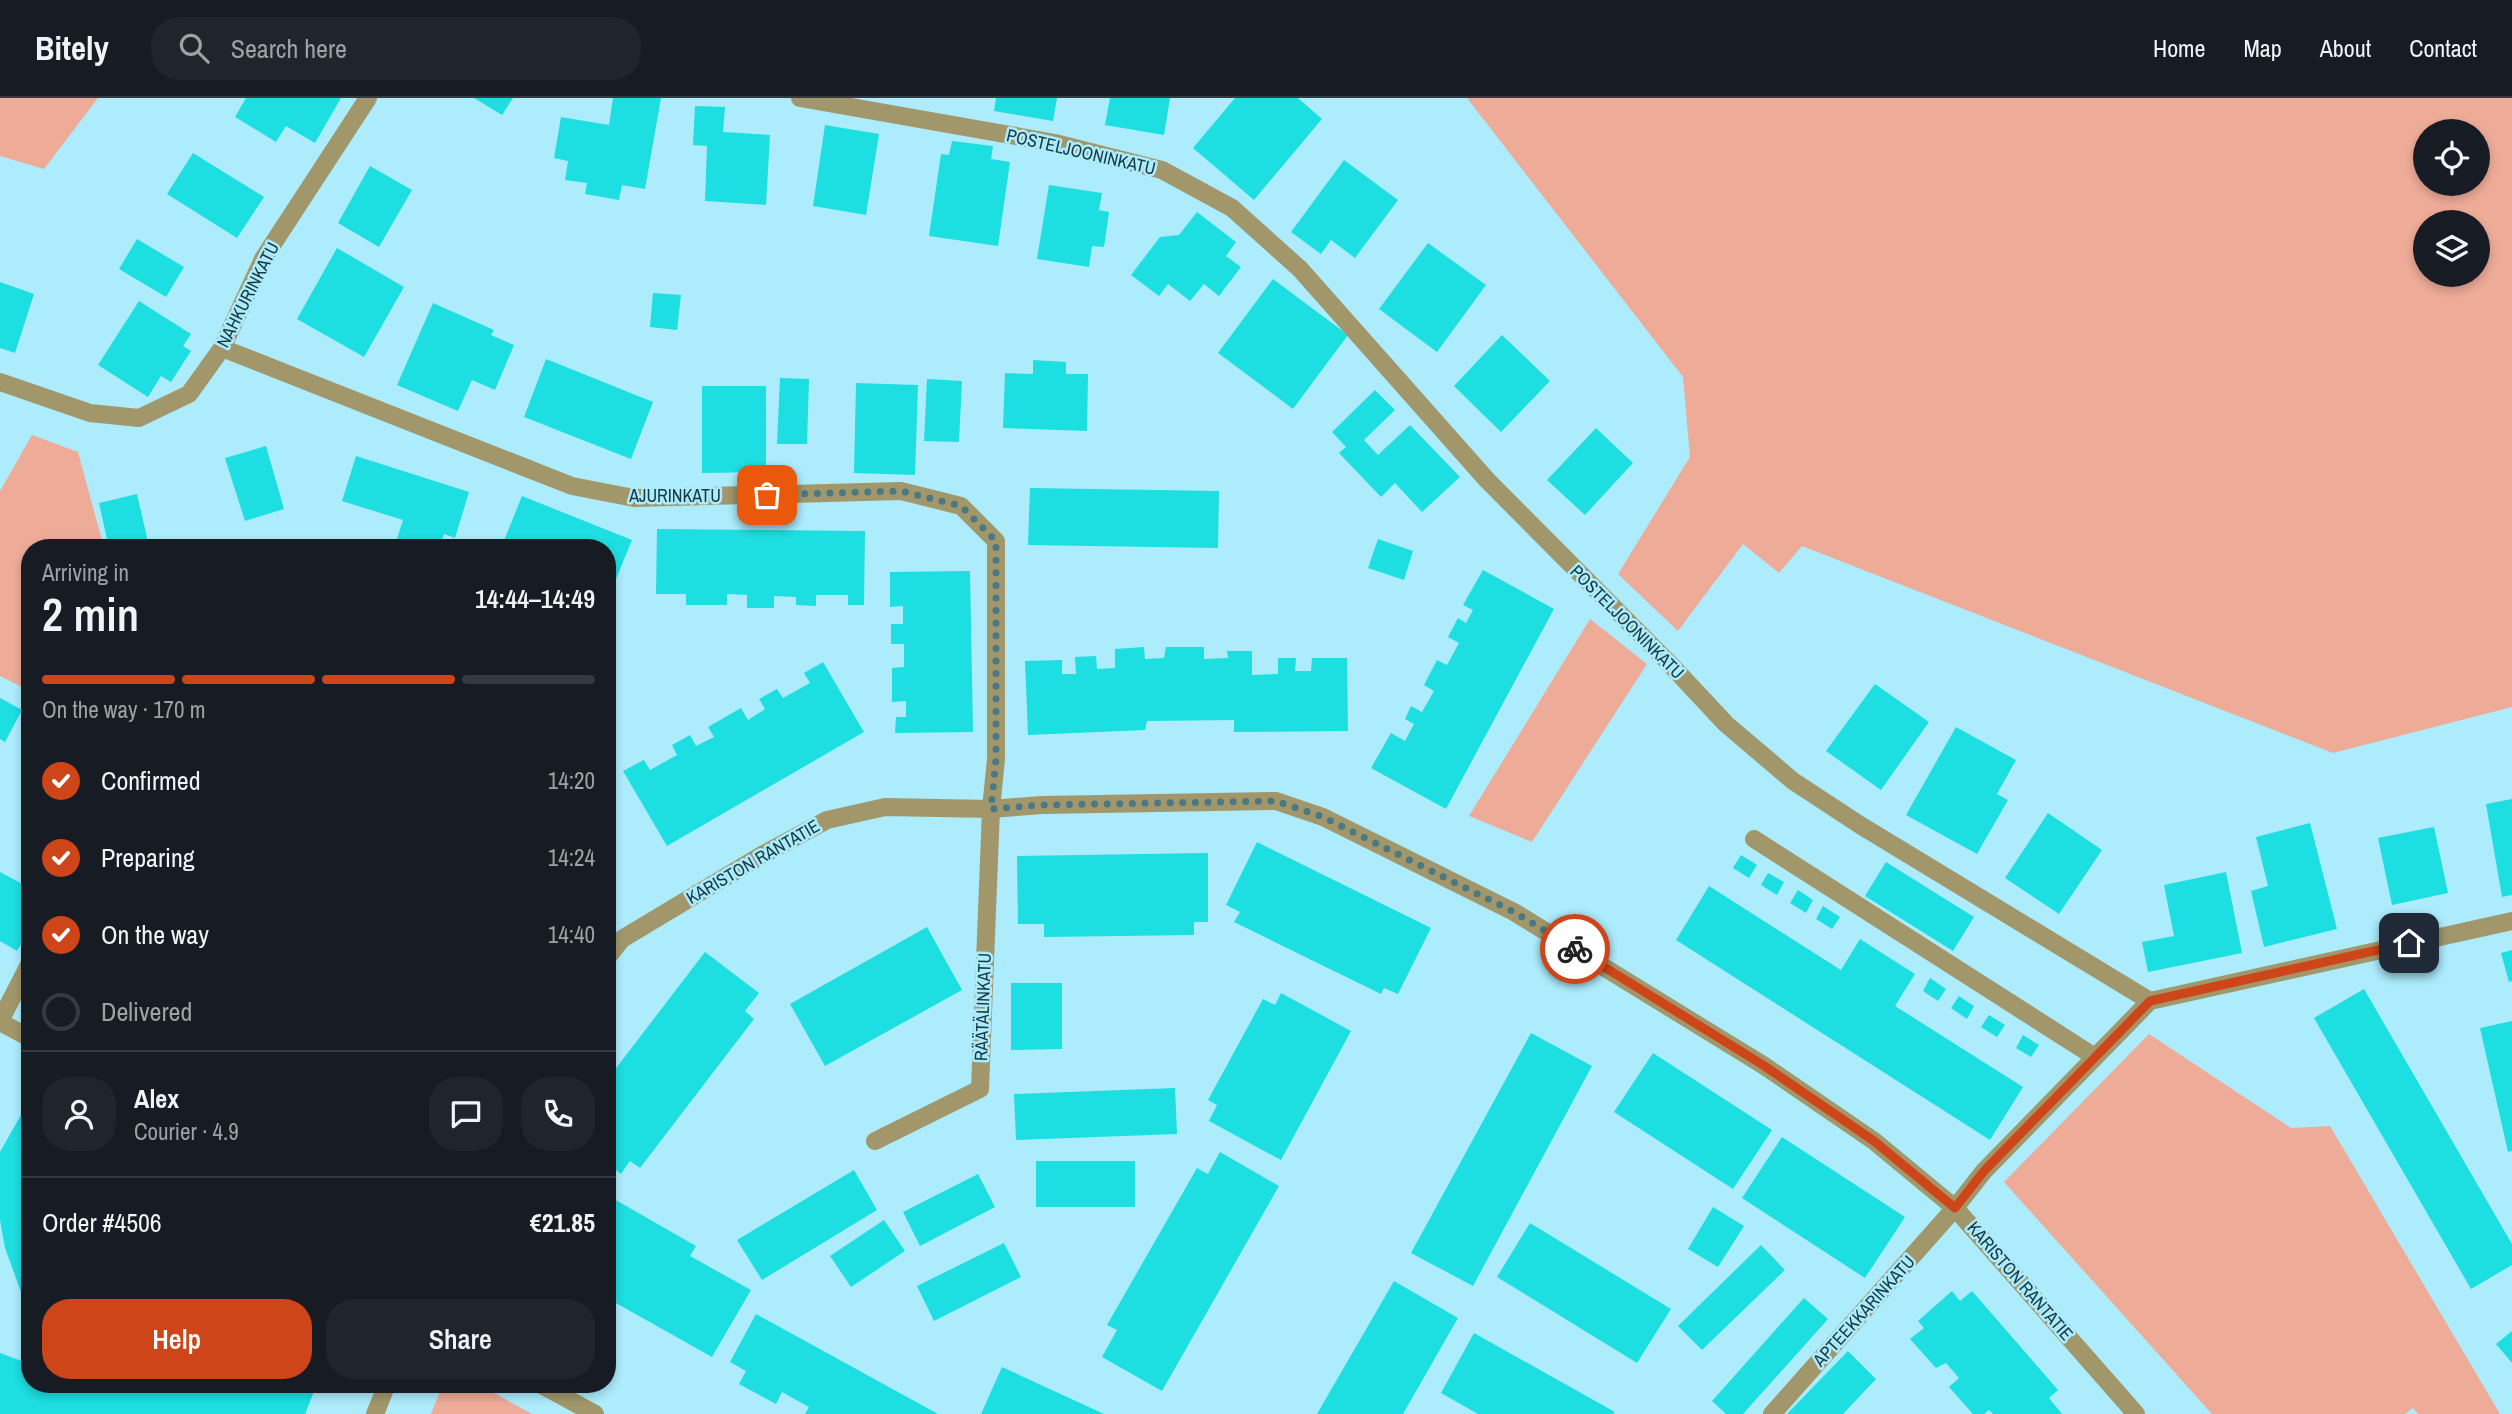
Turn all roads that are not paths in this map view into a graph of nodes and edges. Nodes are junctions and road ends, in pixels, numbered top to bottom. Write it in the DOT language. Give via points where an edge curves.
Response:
graph roads {
  1 [pos="368,98"];
  2 [pos="800,98"];
  3 [pos="222,348"];
  4 [pos="0,382"];
  5 [pos="991,809"];
  6 [pos="1754,839"];
  7 [pos="2512,921"];
  8 [pos="616,947"];
  9 [pos="21,980"];
  10 [pos="2150,1001"];
  11 [pos="0,1022"];
  12 [pos="21,1033"];
  13 [pos="2095,1057"];
  14 [pos="875,1142"];
  15 [pos="1955,1208"];
  16 [pos="383,1393"];
  17 [pos="556,1393"];
  18 [pos="375,1414"];
  19 [pos="595,1414"];
  20 [pos="1772,1414"];
  21 [pos="2136,1414"];
  1 -- 3 [label="street, NAHKURINKATU" via="263,259"];
  2 -- 10 [label="street, POSTELJOONINKATU" via="1082,149 1162,170 1232,208 1300,269 1487,480 1726,724 1793,780 1860,825"];
  3 -- 4 [label="street, NAHKURINKATU" via="189,394 139,418 90,413"];
  3 -- 5 [label="street, AJURINKATU" via="572,486 634,498 901,491 961,506 996,541 996,759"];
  5 -- 8 [label="street, KARISTON RANTATIE" via="885,807 827,820"];
  5 -- 14 [label="street, RÄÄTÄLINKATU" via="980,1089"];
  5 -- 15 [label="street, KARISTON RANTATIE" via="1251,800 1276,801 1323,817 1514,912 1727,1043 1874,1141"];
  6 -- 13 [label="street"];
  7 -- 10 [label="street"];
  9 -- 11 [label="street"];
  10 -- 13 [label="street, APTEEKKARINKATU"];
  11 -- 12 [label="street"];
  13 -- 15 [label="street, APTEEKKARINKATU" via="1984,1171"];
  15 -- 20 [label="street, APTEEKKARINKATU"];
  15 -- 21 [label="street, KARISTON RANTATIE"];
  16 -- 18 [label="street"];
  17 -- 19 [label="street"];
}
